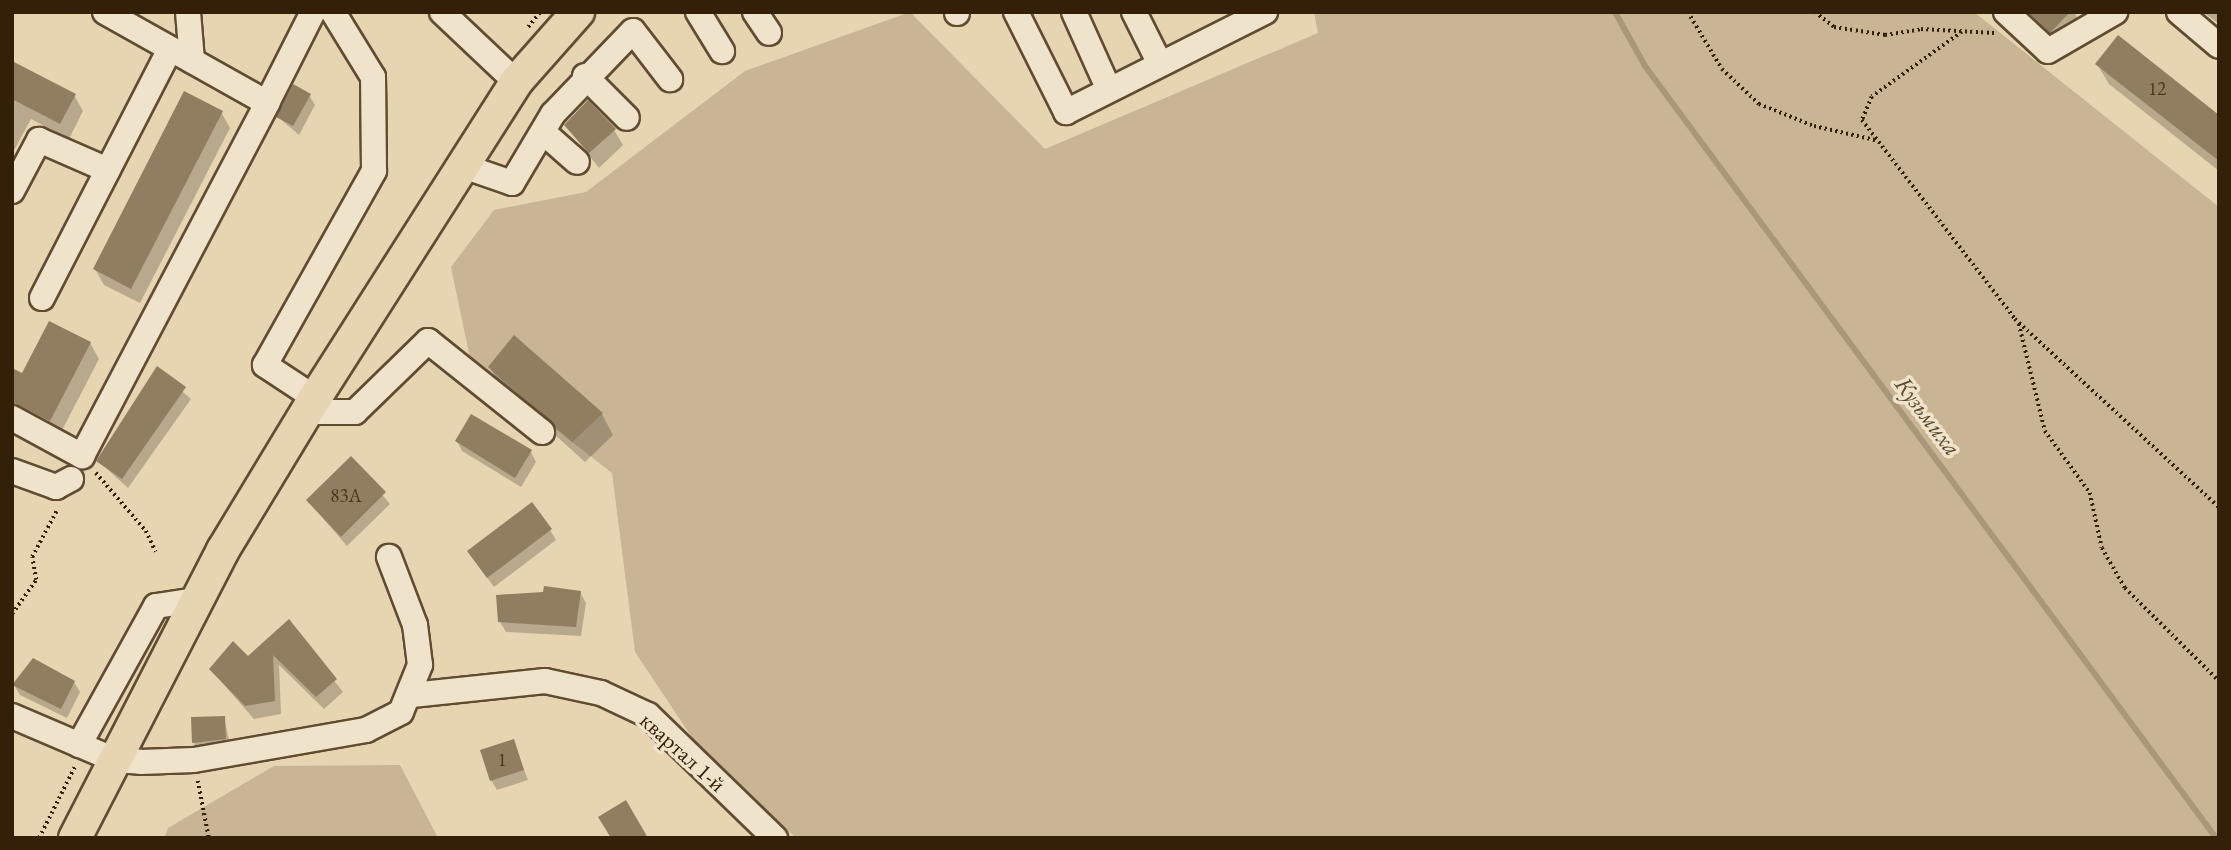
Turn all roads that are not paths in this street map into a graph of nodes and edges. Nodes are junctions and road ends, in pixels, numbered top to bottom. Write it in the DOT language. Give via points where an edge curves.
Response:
graph roads {
  1 [pos="105,12"];
  2 [pos="313,12"];
  3 [pos="333,12"];
  4 [pos="442,12"];
  5 [pos="578,12"];
  6 [pos="698,12"];
  7 [pos="755,12"];
  8 [pos="1016,12"];
  9 [pos="1074,12"];
  10 [pos="1134,12"];
  11 [pos="1265,12"];
  12 [pos="2115,12"];
  13 [pos="2179,12"];
  14 [pos="187,13"];
  15 [pos="2003,23"];
  16 [pos="769,33"];
  17 [pos="2219,46"];
  18 [pos="170,49"];
  19 [pos="722,51"];
  20 [pos="192,61"];
  21 [pos="1160,64"];
  22 [pos="585,76"];
  23 [pos="670,79"];
  24 [pos="516,82"];
  25 [pos="1109,90"];
  26 [pos="267,103"];
  27 [pos="627,118"];
  28 [pos="542,132"];
  29 [pos="577,162"];
  30 [pos="460,165"];
  31 [pos="108,170"];
  32 [pos="12,191"];
  33 [pos="42,298"];
  34 [pos="310,405"];
  35 [pos="12,418"];
  36 [pos="542,432"];
  37 [pos="12,471"];
  38 [pos="71,479"];
  39 [pos="389,556"];
  40 [pos="196,600"];
  41 [pos="412,695"];
  42 [pos="12,716"];
  43 [pos="79,751"];
  44 [pos="115,760"];
  45 [pos="75,838"];
  46 [pos="775,838"];
  1 -- 18 [label="street"];
  2 -- 26 [label="street"];
  3 -- 34 [label="street" via="373,76 374,171 265,365"];
  4 -- 24 [label="street"];
  5 -- 24 [label="main road"];
  6 -- 19 [label="street"];
  7 -- 16 [label="street"];
  8 -- 25 [label="street" via="1066,112"];
  9 -- 25 [label="street"];
  10 -- 21 [label="street"];
  11 -- 21 [label="street"];
  12 -- 15 [label="street" via="2048,51"];
  13 -- 17 [label="street"];
  14 -- 20 [label="street"];
  18 -- 20 [label="street"];
  18 -- 31 [label="street"];
  20 -- 26 [label="street"];
  21 -- 25 [label="street"];
  22 -- 23 [label="street" via="633,31"];
  22 -- 27 [label="street"];
  22 -- 28 [label="street"];
  24 -- 30 [label="main road"];
  26 -- 35 [label="street" via="82,456"];
  28 -- 29 [label="street"];
  28 -- 30 [label="street" via="512,183"];
  30 -- 34 [label="main road"];
  31 -- 32 [label="street" via="39,140"];
  31 -- 33 [label="street"];
  34 -- 36 [label="street" via="355,412 428,341"];
  34 -- 40 [label="main road"];
  37 -- 38 [label="street" via="56,487"];
  39 -- 41 [label="street" via="415,625 420,665"];
  40 -- 43 [label="street" via="156,606"];
  40 -- 44 [label="main road"];
  41 -- 44 [label="street" via="401,712 366,730 194,760"];
  41 -- 46 [label="street, квартал 1-й" via="545,681 601,693 648,715"];
  42 -- 43 [label="street"];
  43 -- 44 [label="street"];
  44 -- 45 [label="main road"];
}
